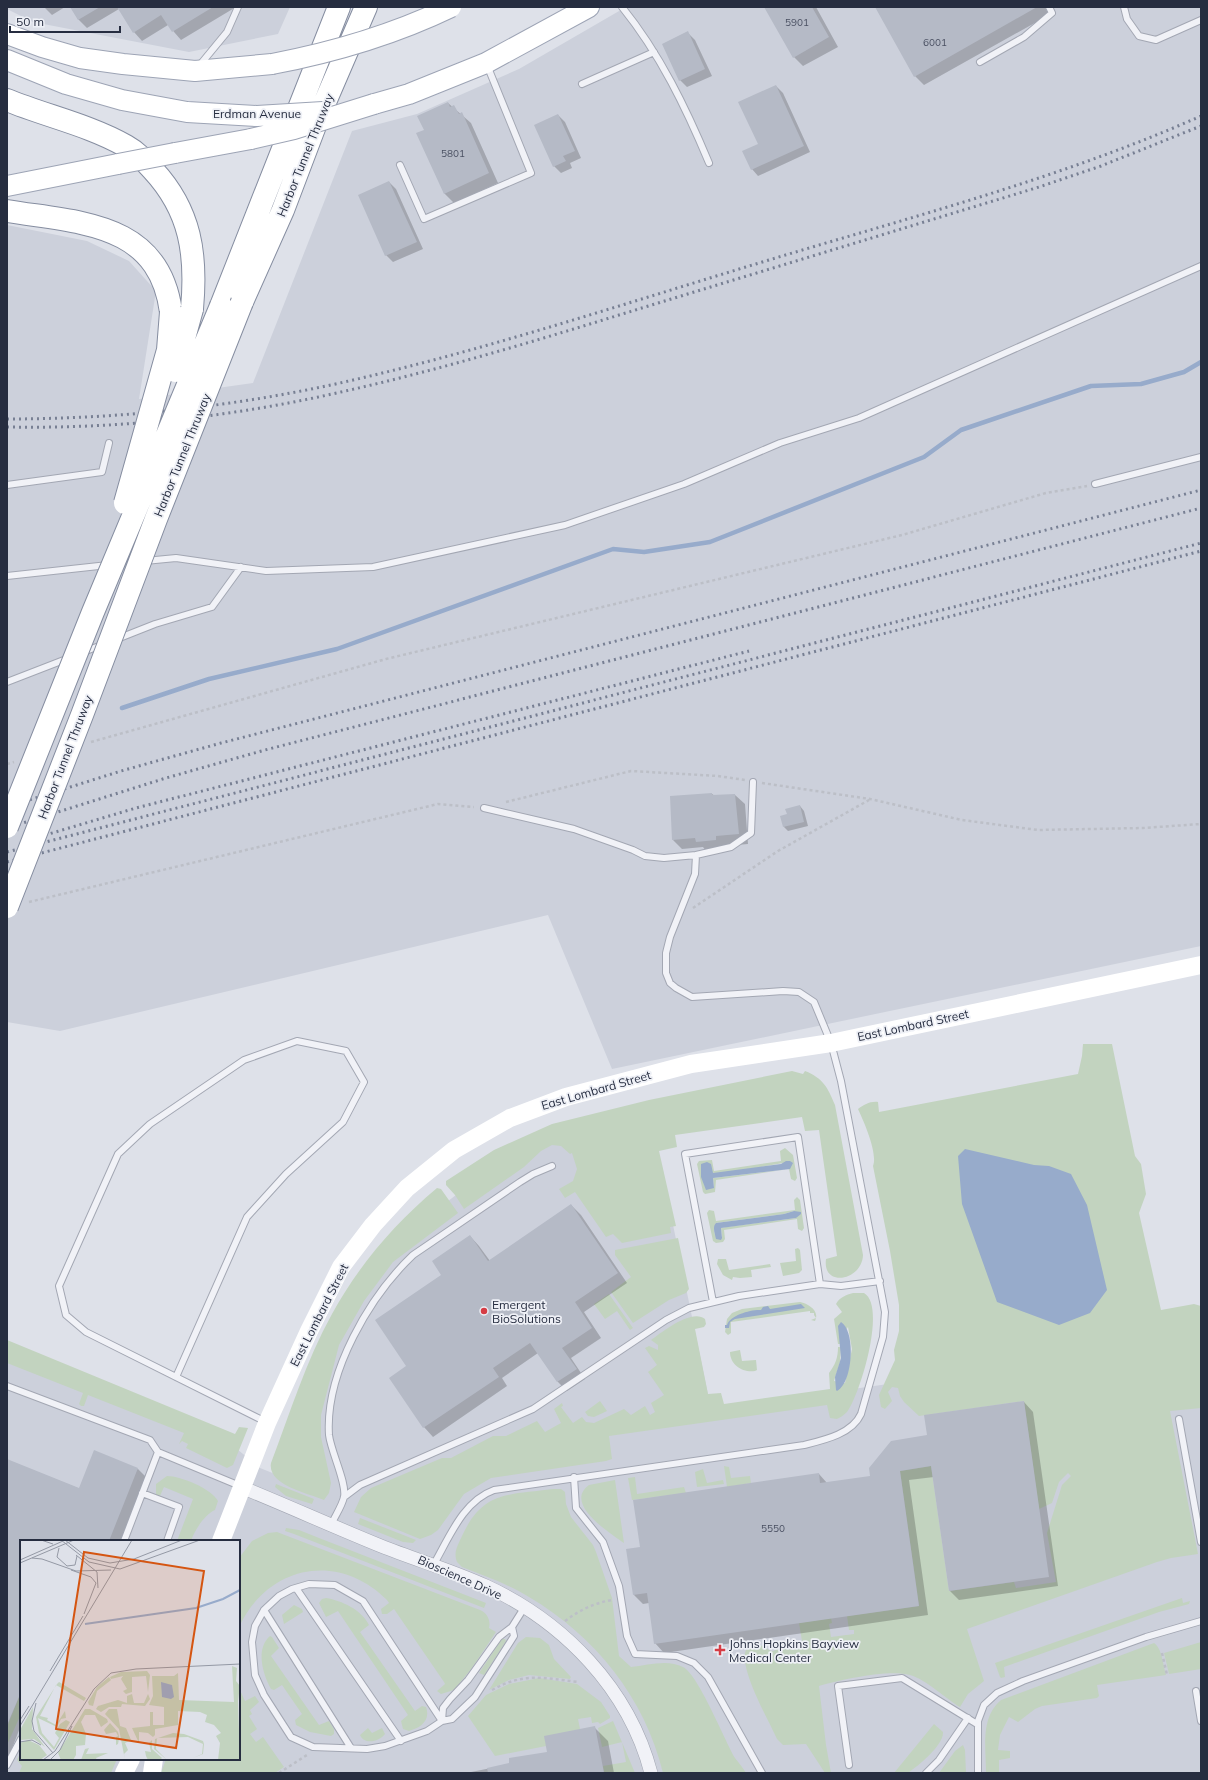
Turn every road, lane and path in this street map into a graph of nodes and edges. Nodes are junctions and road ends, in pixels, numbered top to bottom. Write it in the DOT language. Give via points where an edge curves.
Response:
graph roads {
  1 [pos="238,7"];
  2 [pos="339,7"];
  3 [pos="366,7"];
  4 [pos="452,7"];
  5 [pos="589,7"];
  6 [pos="622,7"];
  7 [pos="1049,7"];
  8 [pos="1124,7"];
  9 [pos="1201,20"];
  10 [pos="7,34"];
  11 [pos="654,52"];
  12 [pos="7,60"];
  13 [pos="980,62"];
  14 [pos="486,63"];
  15 [pos="195,70"];
  16 [pos="582,84"];
  17 [pos="7,100"];
  18 [pos="374,104"];
  19 [pos="709,163"];
  20 [pos="400,165"];
  21 [pos="7,186"];
  22 [pos="7,211"];
  23 [pos="1201,266"];
  24 [pos="109,443"];
  25 [pos="1201,457"];
  26 [pos="133,476"];
  27 [pos="1095,484"];
  28 [pos="7,485"];
  29 [pos="123,563"];
  30 [pos="131,563"];
  31 [pos="241,567"];
  32 [pos="7,576"];
  33 [pos="92,612"];
  34 [pos="7,682"];
  35 [pos="89,743"];
  36 [pos="22,760"];
  37 [pos="7,764"];
  38 [pos="753,782"];
  39 [pos="870,799"];
  40 [pos="484,808"];
  41 [pos="1201,824"];
  42 [pos="7,828"];
  43 [pos="696,855"];
  44 [pos="16,905"];
  45 [pos="677,919"];
  46 [pos="1201,965"];
  47 [pos="831,1043"];
  48 [pos="552,1166"];
  49 [pos="880,1281"];
  50 [pos="820,1284"];
  51 [pos="713,1302"];
  52 [pos="176,1377"];
  53 [pos="7,1386"];
  54 [pos="1178,1419"];
  55 [pos="267,1423"];
  56 [pos="158,1452"];
  57 [pos="574,1477"];
  58 [pos="241,1487"];
  59 [pos="142,1493"];
  60 [pos="344,1496"];
  61 [pos="331,1525"];
  62 [pos="124,1540"];
  63 [pos="166,1540"];
  64 [pos="221,1540"];
  65 [pos="1201,1542"];
  66 [pos="434,1564"];
  67 [pos="296,1588"];
  68 [pos="621,1598"];
  69 [pos="524,1608"];
  70 [pos="264,1610"];
  71 [pos="1201,1621"];
  72 [pos="512,1627"];
  73 [pos="556,1630"];
  74 [pos="1162,1653"];
  75 [pos="1167,1675"];
  76 [pos="578,1682"];
  77 [pos="1196,1691"];
  78 [pos="490,1692"];
  79 [pos="968,1718"];
  80 [pos="442,1721"];
  81 [pos="1201,1721"];
  82 [pos="977,1724"];
  83 [pos="20,1740"];
  84 [pos="401,1741"];
  85 [pos="351,1748"];
  86 [pos="312,1752"];
  87 [pos="130,1760"];
  88 [pos="154,1760"];
  89 [pos="7,1765"];
  90 [pos="849,1765"];
  91 [pos="124,1773"];
  92 [pos="152,1773"];
  93 [pos="279,1773"];
  94 [pos="651,1773"];
  95 [pos="762,1773"];
  96 [pos="926,1773"];
  97 [pos="978,1773"];
  1 -- 15 [label="lane" via="227,32"];
  2 -- 33 [label="highway, Harbor Tunnel Thruway, bridge" via="221,306"];
  3 -- 44 [label="highway, Harbor Tunnel Thruway, bridge" via="316,123 284,210 242,302 159,511 82,715"];
  4 -- 15 [label="main road, bridge" via="374,39 335,50 272,64"];
  5 -- 14 [label="main road, Erdman Avenue"];
  6 -- 11 [label="lane"];
  7 -- 13 [label="lane" via="1052,13 1024,37"];
  8 -- 9 [label="lane" via="1127,19 1138,36 1156,40"];
  10 -- 15 [label="main road" via="80,58"];
  11 -- 16 [label="lane"];
  11 -- 19 [label="lane" via="686,108"];
  12 -- 18 [label="main road, Erdman Avenue, bridge" via="66,84 122,100 187,112 257,116 313,113"];
  14 -- 18 [label="main road, Erdman Avenue" via="409,94"];
  14 -- 20 [label="lane" via="532,173 424,219"];
  17 -- 26 [label="highway, bridge" via="79,125 127,146 143,158 159,176 175,198 187,224 193,254 192,309 185,341 169,390"];
  18 -- 21 [label="main road, bridge" via="309,125 251,139"];
  22 -- 26 [label="highway, bridge" via="107,229 132,242 147,255 166,286 170,312 168,350"];
  23 -- 31 [label="lane" via="859,418 780,443 684,484 565,525 372,566 266,571"];
  24 -- 28 [label="lane" via="102,472"];
  25 -- 27 [label="lane"];
  26 -- 33 [label="highway, bridge"];
  27 -- 35 [label="path" via="1046,493 902,535 386,659"];
  29 -- 32 [label="lane"];
  30 -- 31 [label="lane" via="176,558"];
  31 -- 34 [label="lane" via="212,607 155,624"];
  33 -- 42 [label="highway, Harbor Tunnel Thruway, bridge"];
  36 -- 37 [label="path"];
  38 -- 39 [label="path"];
  38 -- 40 [label="path" via="718,776 631,771"];
  38 -- 43 [label="lane" via="751,832 731,847"];
  39 -- 41 [label="path" via="962,820 1038,830"];
  39 -- 45 [label="path" via="778,851"];
  40 -- 43 [label="lane" via="574,829 645,856 664,858"];
  40 -- 44 [label="path" via="438,804"];
  43 -- 45 [label="lane" via="695,874"];
  45 -- 47 [label="lane" via="665,961 670,982 676,988 692,997 799,992 814,1002"];
  46 -- 47 [label="main road, East Lombard Street"];
  47 -- 49 [label="lane" via="849,1118"];
  47 -- 55 [label="main road, East Lombard Street" via="691,1064 566,1097 510,1118 454,1150 408,1188 373,1224 341,1267"];
  48 -- 60 [label="lane" via="520,1182 413,1255 386,1285 358,1327 344,1358 329,1417 330,1442 341,1476"];
  49 -- 50 [label="lane" via="841,1286"];
  49 -- 57 [label="lane" via="885,1312 883,1337 861,1414 849,1429 804,1445"];
  50 -- 51 [label="lane"];
  50 -- 51 [label="lane" via="798,1137 685,1154"];
  51 -- 60 [label="lane" via="689,1308 666,1320 533,1409 360,1485"];
  52 -- 52 [label="lane" via="86,1332 66,1315 59,1286 118,1154 150,1124 244,1060 297,1041 346,1051 364,1082 343,1122 286,1174 247,1217"];
  52 -- 55 [label="lane"];
  53 -- 56 [label="lane" via="150,1440"];
  54 -- 65 [label="lane"];
  55 -- 58 [label="main road, East Lombard Street"];
  56 -- 58 [label="lane"];
  56 -- 59 [label="lane"];
  57 -- 66 [label="lane" via="500,1488 481,1497 469,1507"];
  57 -- 68 [label="lane" via="576,1508 603,1542"];
  58 -- 61 [label="street, Bioscience Drive"];
  58 -- 64 [label="main road, East Lombard Street"];
  59 -- 62 [label="lane"];
  59 -- 63 [label="lane" via="179,1507"];
  60 -- 61 [label="lane"];
  61 -- 66 [label="street, Bioscience Drive"];
  66 -- 69 [label="street, Bioscience Drive" via="487,1587"];
  67 -- 70 [label="lane" via="279,1596"];
  67 -- 80 [label="lane" via="309,1584 335,1585 363,1601"];
  67 -- 84 [label="lane"];
  68 -- 73 [label="path" via="596,1603 573,1614"];
  68 -- 95 [label="lane" via="627,1636 635,1654 677,1656 694,1663 708,1677"];
  69 -- 72 [label="lane"];
  69 -- 73 [label="street, Bioscience Drive"];
  70 -- 85 [label="lane"];
  70 -- 85 [label="lane" via="255,1626 252,1642 255,1675 264,1695 291,1737 314,1747"];
  71 -- 82 [label="lane" via="1156,1634 1007,1687 987,1701"];
  72 -- 80 [label="lane" via="499,1637 468,1680 443,1708"];
  72 -- 80 [label="lane" via="514,1636 475,1697 452,1720"];
  73 -- 94 [label="street, Bioscience Drive" via="587,1657 616,1695 636,1732"];
  74 -- 75 [label="path"];
  76 -- 78 [label="path" via="528,1677 511,1681"];
  77 -- 81 [label="lane"];
  79 -- 82 [label="lane"];
  79 -- 90 [label="lane" via="902,1678 838,1686"];
  79 -- 96 [label="lane" via="939,1760"];
  80 -- 84 [label="lane" via="427,1731"];
  82 -- 97 [label="lane"];
  83 -- 89 [label="lane"];
  84 -- 85 [label="lane" via="385,1746"];
  86 -- 93 [label="path"];
  87 -- 91 [label="main road"];
  88 -- 92 [label="main road"];
}
